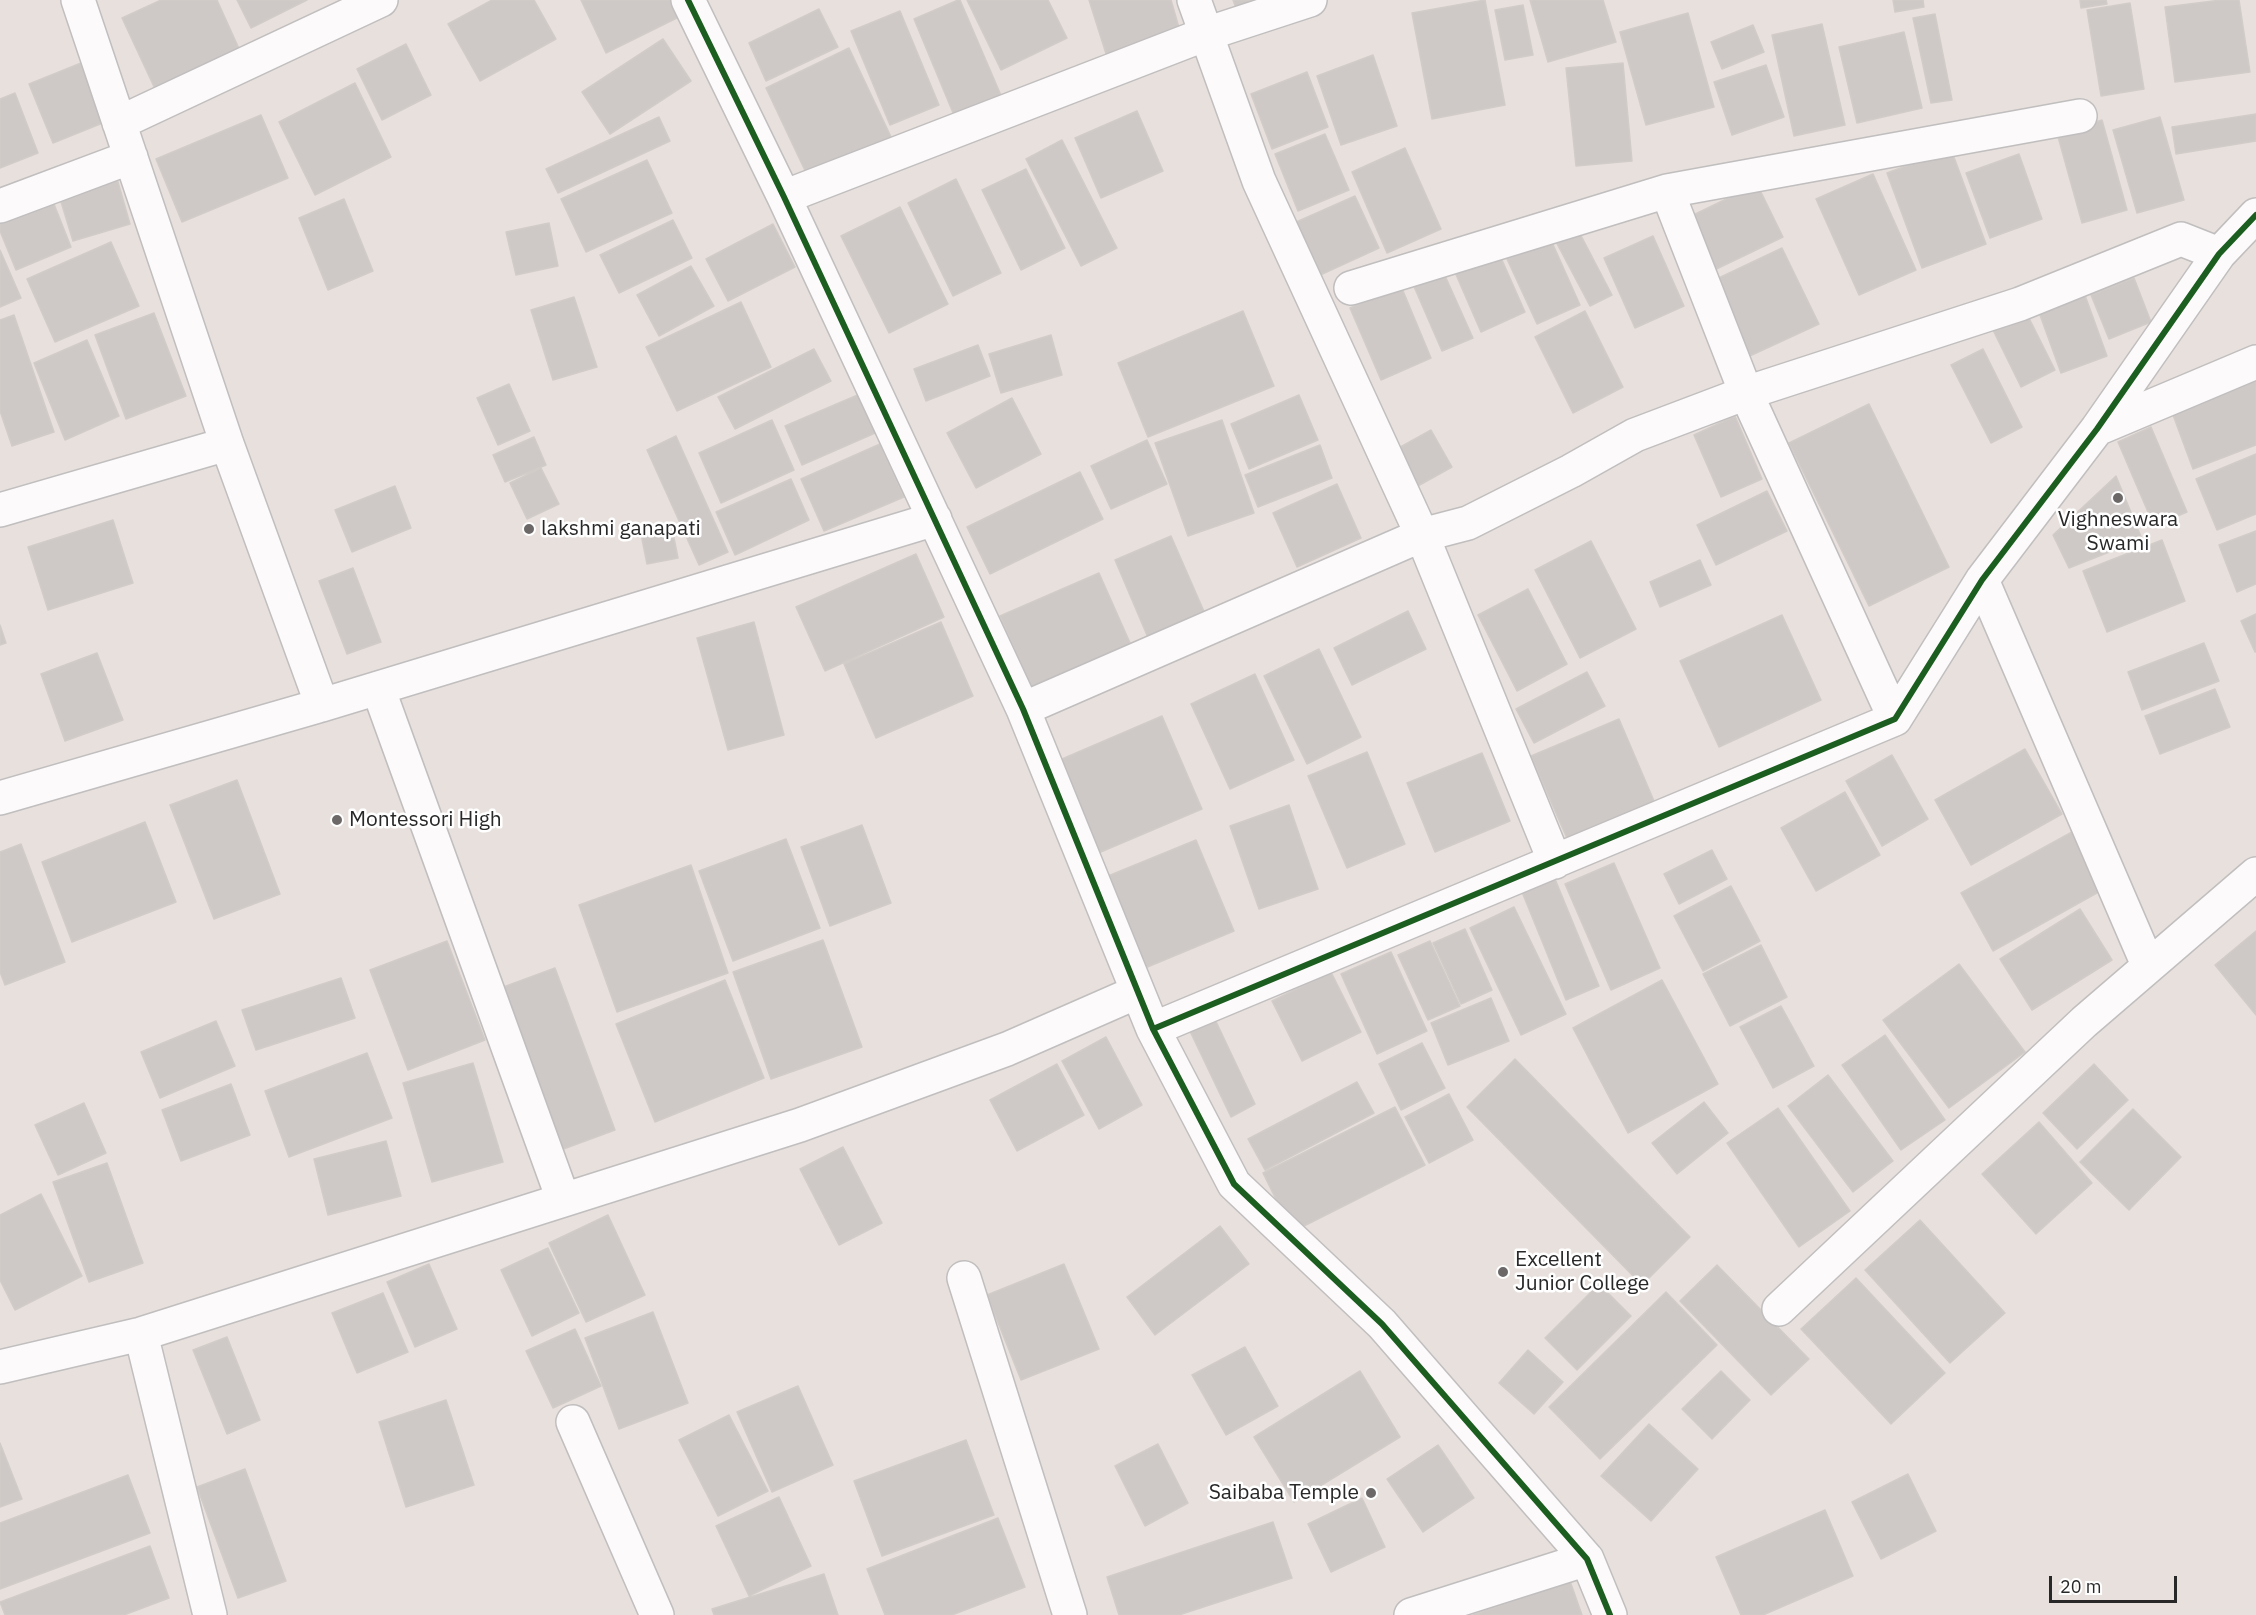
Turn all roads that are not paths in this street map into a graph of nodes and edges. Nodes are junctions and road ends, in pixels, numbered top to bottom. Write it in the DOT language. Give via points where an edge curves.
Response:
graph roads {
  1 [pos="78,0"];
  2 [pos="381,0"];
  3 [pos="688,0"];
  4 [pos="1194,0"];
  5 [pos="1310,0"];
  6 [pos="1206,34"];
  7 [pos="2080,116"];
  8 [pos="119,123"];
  9 [pos="131,157"];
  10 [pos="1667,191"];
  11 [pos="784,197"];
  12 [pos="0,206"];
  13 [pos="2256,214"];
  14 [pos="2219,254"];
  15 [pos="1351,288"];
  16 [pos="2256,362"];
  17 [pos="1746,393"];
  18 [pos="2097,429"];
  19 [pos="227,444"];
  20 [pos="0,510"];
  21 [pos="935,519"];
  22 [pos="1422,535"];
  23 [pos="1982,580"];
  24 [pos="378,688"];
  25 [pos="322,705"];
  26 [pos="1023,709"];
  27 [pos="1895,719"];
  28 [pos="0,798"];
  29 [pos="1555,862"];
  30 [pos="2256,874"];
  31 [pos="2148,965"];
  32 [pos="1137,992"];
  33 [pos="1153,1029"];
  34 [pos="563,1199"];
  35 [pos="964,1278"];
  36 [pos="1779,1309"];
  37 [pos="141,1334"];
  38 [pos="0,1367"];
  39 [pos="573,1422"];
  40 [pos="1587,1559"];
  41 [pos="210,1615"];
  42 [pos="657,1615"];
  43 [pos="1070,1615"];
  44 [pos="1411,1615"];
  45 [pos="1610,1615"];
  1 -- 8 [label="street"];
  2 -- 8 [label="street"];
  3 -- 11 [label="street"];
  4 -- 6 [label="street"];
  5 -- 6 [label="street"];
  6 -- 11 [label="street"];
  6 -- 22 [label="street" via="1259,181"];
  7 -- 10 [label="street"];
  8 -- 9 [label="street"];
  9 -- 12 [label="street"];
  9 -- 19 [label="street"];
  10 -- 15 [label="street"];
  10 -- 17 [label="street"];
  11 -- 21 [label="street"];
  13 -- 14 [label="street"];
  14 -- 17 [label="street" via="2181,239 2020,304"];
  14 -- 18 [label="street"];
  16 -- 18 [label="street"];
  17 -- 22 [label="street" via="1635,435 1468,523"];
  17 -- 27 [label="street"];
  18 -- 23 [label="street"];
  19 -- 20 [label="street"];
  19 -- 25 [label="street"];
  21 -- 24 [label="street"];
  21 -- 26 [label="street"];
  22 -- 26 [label="street"];
  22 -- 29 [label="street"];
  23 -- 27 [label="street"];
  23 -- 31 [label="street"];
  24 -- 25 [label="street"];
  24 -- 34 [label="street"];
  25 -- 28 [label="street"];
  26 -- 32 [label="street"];
  27 -- 29 [label="street"];
  29 -- 33 [label="street"];
  30 -- 31 [label="street"];
  31 -- 36 [label="street"];
  32 -- 33 [label="street"];
  32 -- 34 [label="street" via="1007,1049 800,1125"];
  33 -- 40 [label="street" via="1234,1184 1382,1324"];
  34 -- 37 [label="street"];
  35 -- 43 [label="street"];
  37 -- 38 [label="street"];
  37 -- 41 [label="street"];
  39 -- 42 [label="street"];
  40 -- 44 [label="street"];
  40 -- 45 [label="street"];
}
